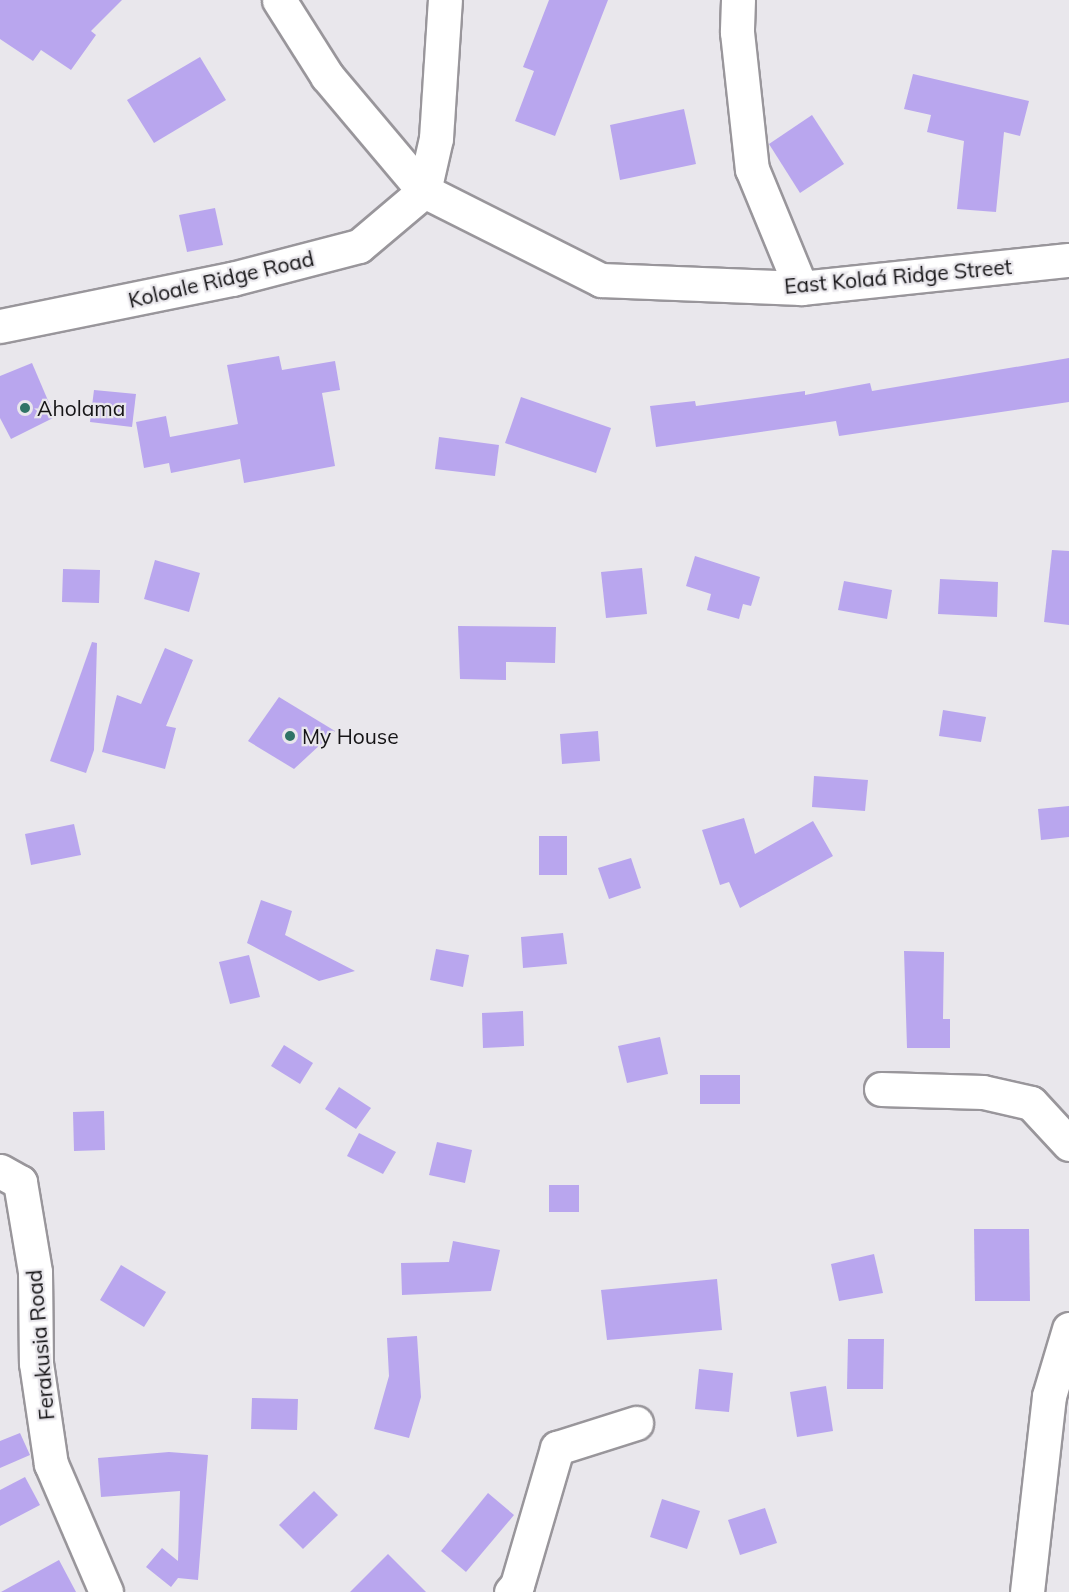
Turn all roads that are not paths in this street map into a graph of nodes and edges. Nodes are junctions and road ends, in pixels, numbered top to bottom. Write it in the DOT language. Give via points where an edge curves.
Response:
graph roads {
  1 [pos="279,0"];
  2 [pos="446,0"];
  3 [pos="738,0"];
  4 [pos="424,191"];
  5 [pos="1069,260"];
  6 [pos="801,288"];
  7 [pos="0,326"];
  8 [pos="881,1089"];
  9 [pos="1069,1144"];
  10 [pos="0,1172"];
  11 [pos="1069,1329"];
  12 [pos="636,1423"];
  13 [pos="106,1592"];
  14 [pos="511,1592"];
  15 [pos="1027,1592"];
  1 -- 4 [label="street" via="327,76"];
  2 -- 4 [label="street" via="436,138"];
  3 -- 6 [label="street" via="737,32 752,169"];
  4 -- 6 [label="street, East Kolaá Ridge Street" via="602,280"];
  4 -- 7 [label="street, Koloale Ridge Road" via="359,246 232,279"];
  5 -- 6 [label="street, East Kolaá Ridge Street"];
  8 -- 9 [label="street" via="983,1092 1031,1103"];
  10 -- 13 [label="street, Ferakusia Road" via="20,1182 35,1272 36,1363 51,1464"];
  11 -- 15 [label="street" via="1049,1396"];
  12 -- 14 [label="street" via="557,1448 517,1585"];
}
